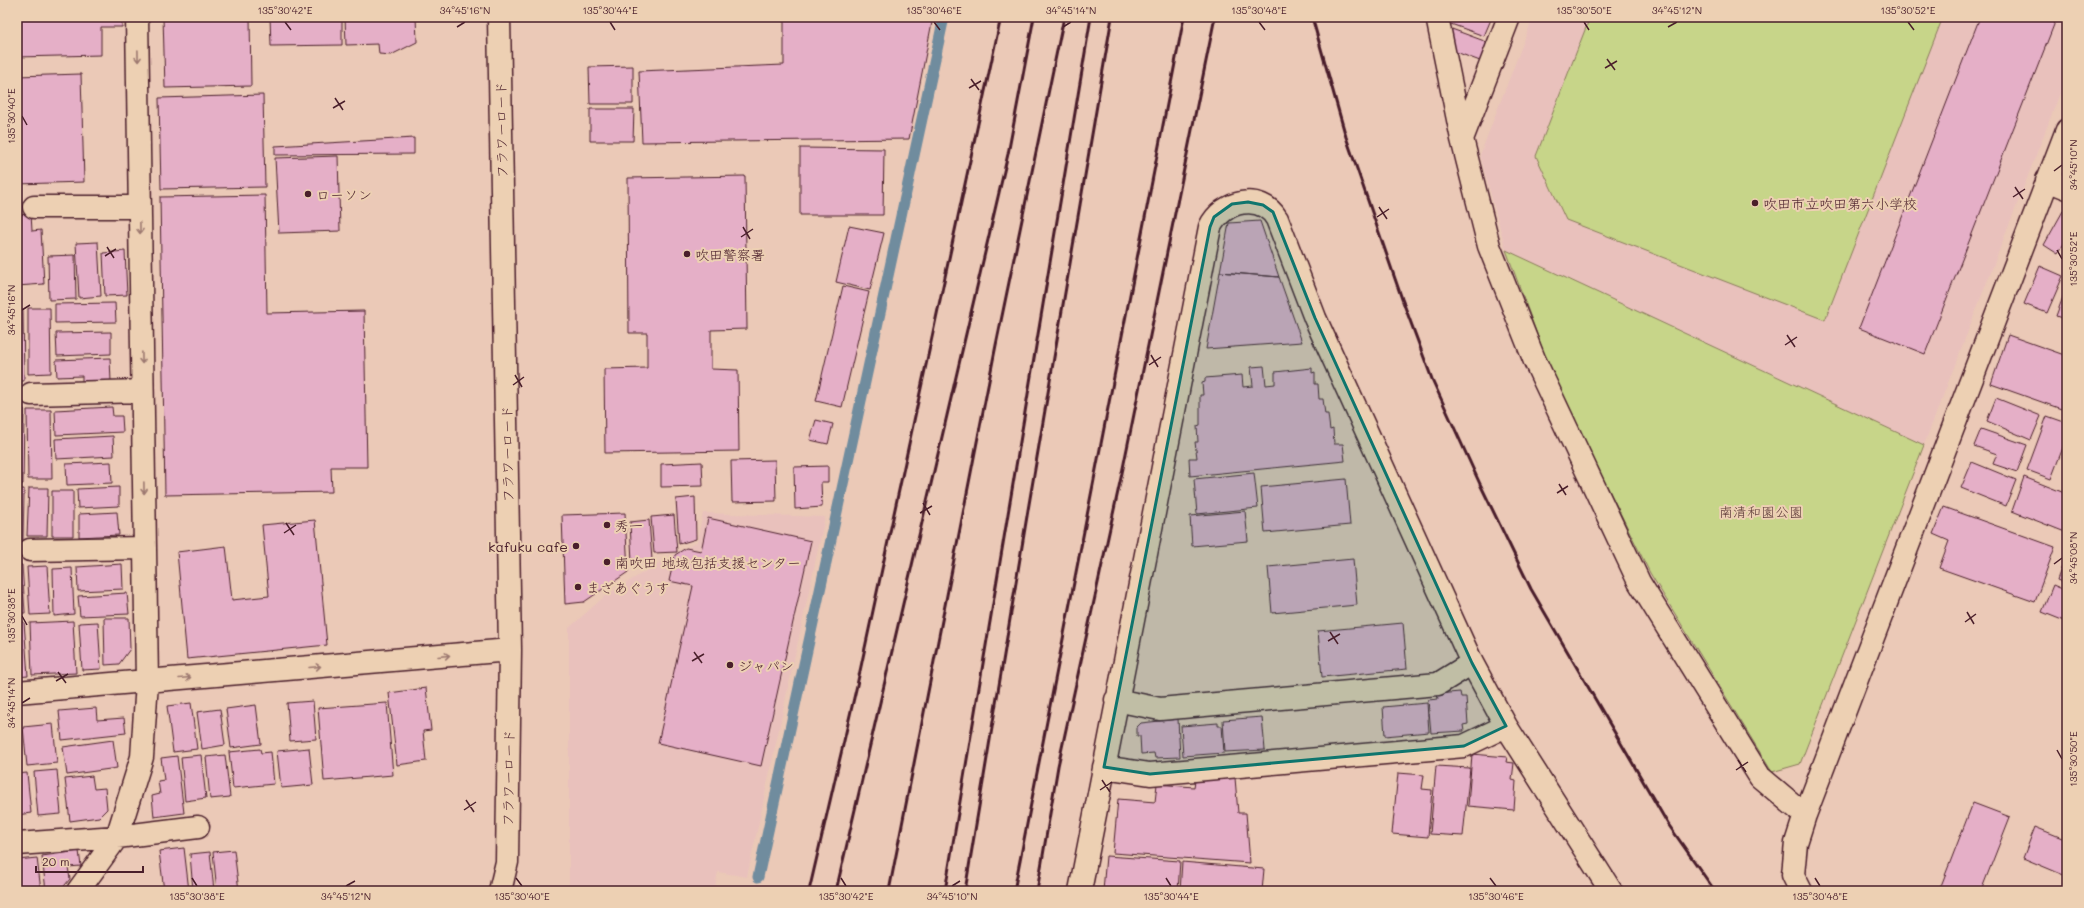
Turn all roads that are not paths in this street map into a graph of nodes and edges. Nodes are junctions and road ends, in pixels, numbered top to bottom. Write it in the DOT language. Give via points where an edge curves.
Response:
graph roads {
  1 [pos="137,17"];
  2 [pos="499,17"];
  3 [pos="1437,17"];
  4 [pos="1509,17"];
  5 [pos="2067,130"];
  6 [pos="1462,139"];
  7 [pos="2057,184"];
  8 [pos="140,207"];
  9 [pos="34,208"];
  10 [pos="142,391"];
  11 [pos="31,394"];
  12 [pos="144,548"];
  13 [pos="30,550"];
  14 [pos="510,650"];
  15 [pos="1472,663"];
  16 [pos="147,682"];
  17 [pos="17,692"];
  18 [pos="1116,700"];
  19 [pos="1506,726"];
  20 [pos="1104,767"];
  21 [pos="1805,815"];
  22 [pos="198,827"];
  23 [pos="117,837"];
  24 [pos="17,844"];
  25 [pos="1797,883"];
  26 [pos="78,891"];
  27 [pos="500,891"];
  28 [pos="1080,891"];
  29 [pos="1611,891"];
  1 -- 8 [label="street, one-way"];
  2 -- 14 [label="street, フラワーロード"];
  3 -- 6 [label="street"];
  4 -- 6 [label="street"];
  5 -- 7 [label="street"];
  6 -- 21 [label="street" via="1489,246 1534,359 1638,582 1760,777"];
  7 -- 21 [label="street"];
  8 -- 9 [label="street"];
  8 -- 10 [label="street, one-way"];
  10 -- 11 [label="street"];
  10 -- 12 [label="street, one-way"];
  12 -- 13 [label="street"];
  12 -- 16 [label="street"];
  16 -- 14 [label="street, one-way"];
  14 -- 27 [label="street, フラワーロード" via="507,862"];
  15 -- 18 [label="street" via="1438,684 1160,709"];
  15 -- 18 [label="street" via="1315,318 1277,219 1273,212 1262,205 1248,202 1232,204 1214,217 1210,227"];
  15 -- 19 [label="street"];
  16 -- 17 [label="street"];
  16 -- 23 [label="street" via="142,757"];
  18 -- 20 [label="street"];
  19 -- 20 [label="street" via="1464,746 1150,774"];
  19 -- 29 [label="street"];
  20 -- 28 [label="street"];
  21 -- 25 [label="street" via="1796,843"];
  22 -- 23 [label="street"];
  23 -- 24 [label="street"];
  23 -- 26 [label="street"];
}
